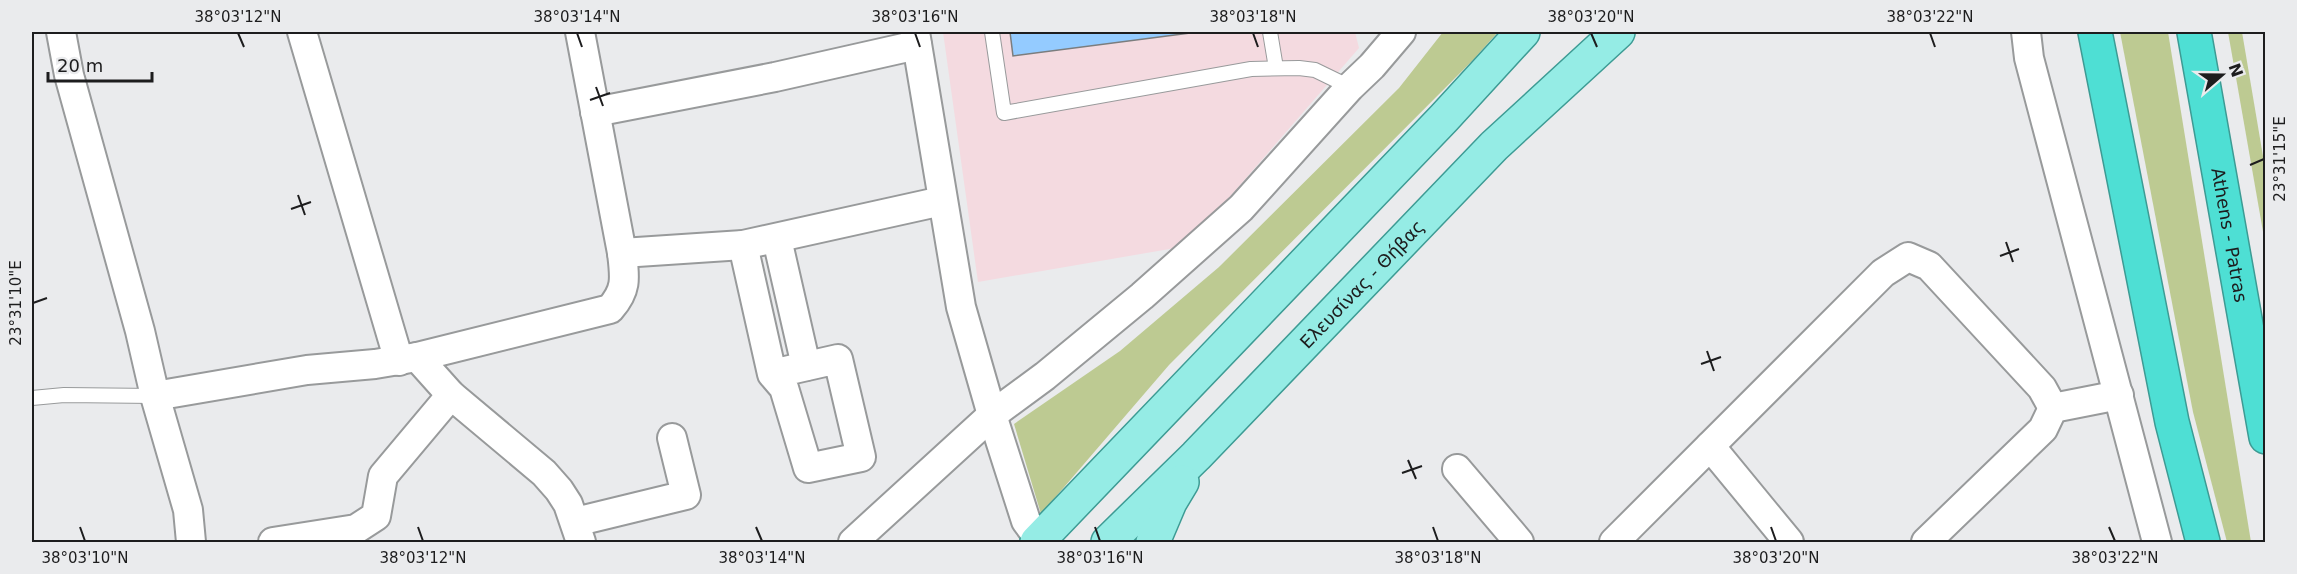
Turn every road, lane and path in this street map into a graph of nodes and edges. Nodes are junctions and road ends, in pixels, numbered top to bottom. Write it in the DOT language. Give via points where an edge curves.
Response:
graph roads {
  1 [pos="60,32"];
  2 [pos="302,32"];
  3 [pos="580,32"];
  4 [pos="992,32"];
  5 [pos="1270,32"];
  6 [pos="1401,32"];
  7 [pos="1523,32"];
  8 [pos="1618,32"];
  9 [pos="2026,32"];
  10 [pos="2095,32"];
  11 [pos="2194,32"];
  12 [pos="916,38"];
  13 [pos="1276,68"];
  14 [pos="1350,87"];
  15 [pos="595,112"];
  16 [pos="942,201"];
  17 [pos="777,239"];
  18 [pos="743,246"];
  19 [pos="622,253"];
  20 [pos="408,359"];
  21 [pos="806,366"];
  22 [pos="772,374"];
  23 [pos="2119,394"];
  24 [pos="451,395"];
  25 [pos="155,396"];
  26 [pos="32,398"];
  27 [pos="2053,408"];
  28 [pos="992,415"];
  29 [pos="2265,437"];
  30 [pos="672,438"];
  31 [pos="1710,446"];
  32 [pos="1196,456"];
  33 [pos="1457,469"];
  34 [pos="578,532"];
  35 [pos="1038,541"];
  36 [pos="192,543"];
  37 [pos="273,543"];
  38 [pos="853,543"];
  39 [pos="1108,543"];
  40 [pos="1153,543"];
  41 [pos="1519,543"];
  42 [pos="1614,543"];
  43 [pos="1789,543"];
  44 [pos="1926,543"];
  45 [pos="2157,543"];
  46 [pos="2203,543"];
  1 -- 25 [label="street"];
  2 -- 20 [label="street"];
  3 -- 15 [label="street"];
  4 -- 13 [label="lane" via="1004,113 1251,69"];
  5 -- 13 [label="lane"];
  6 -- 14 [label="street"];
  7 -- 35 [label="main road"];
  8 -- 32 [label="main road, Ελευσίνας - Θήβας" via="1494,146"];
  9 -- 23 [label="street" via="2029,57"];
  10 -- 46 [label="highway" via="2172,422"];
  11 -- 29 [label="highway, Athens - Patras"];
  12 -- 15 [label="street" via="776,77"];
  12 -- 16 [label="street"];
  13 -- 14 [label="lane" via="1315,70"];
  14 -- 28 [label="street" via="1241,208 1142,296"];
  15 -- 19 [label="street"];
  16 -- 17 [label="street"];
  16 -- 28 [label="street" via="961,307"];
  17 -- 18 [label="street"];
  17 -- 21 [label="street"];
  18 -- 19 [label="street"];
  18 -- 22 [label="street"];
  19 -- 20 [label="street" via="625,277 621,296 610,309"];
  20 -- 24 [label="street"];
  20 -- 25 [label="street" via="307,370"];
  21 -- 22 [label="street"];
  21 -- 22 [label="street" via="838,359 861,457 808,468 784,388"];
  23 -- 27 [label="street"];
  23 -- 45 [label="street"];
  24 -- 34 [label="street" via="544,473 568,504"];
  24 -- 37 [label="street" via="383,476 376,516 356,529"];
  25 -- 26 [label="lane"];
  25 -- 36 [label="street" via="188,510"];
  27 -- 31 [label="street" via="2042,388 1929,266 1908,257 1883,273"];
  27 -- 44 [label="street" via="2043,429"];
  28 -- 35 [label="street" via="1026,521"];
  28 -- 38 [label="street"];
  30 -- 34 [label="street" via="686,495"];
  31 -- 42 [label="street"];
  31 -- 43 [label="street"];
  32 -- 39 [label="main road, Ελευσίνας - Θήβας"];
  32 -- 40 [label="main road" via="1170,501"];
  33 -- 41 [label="street"];
}
